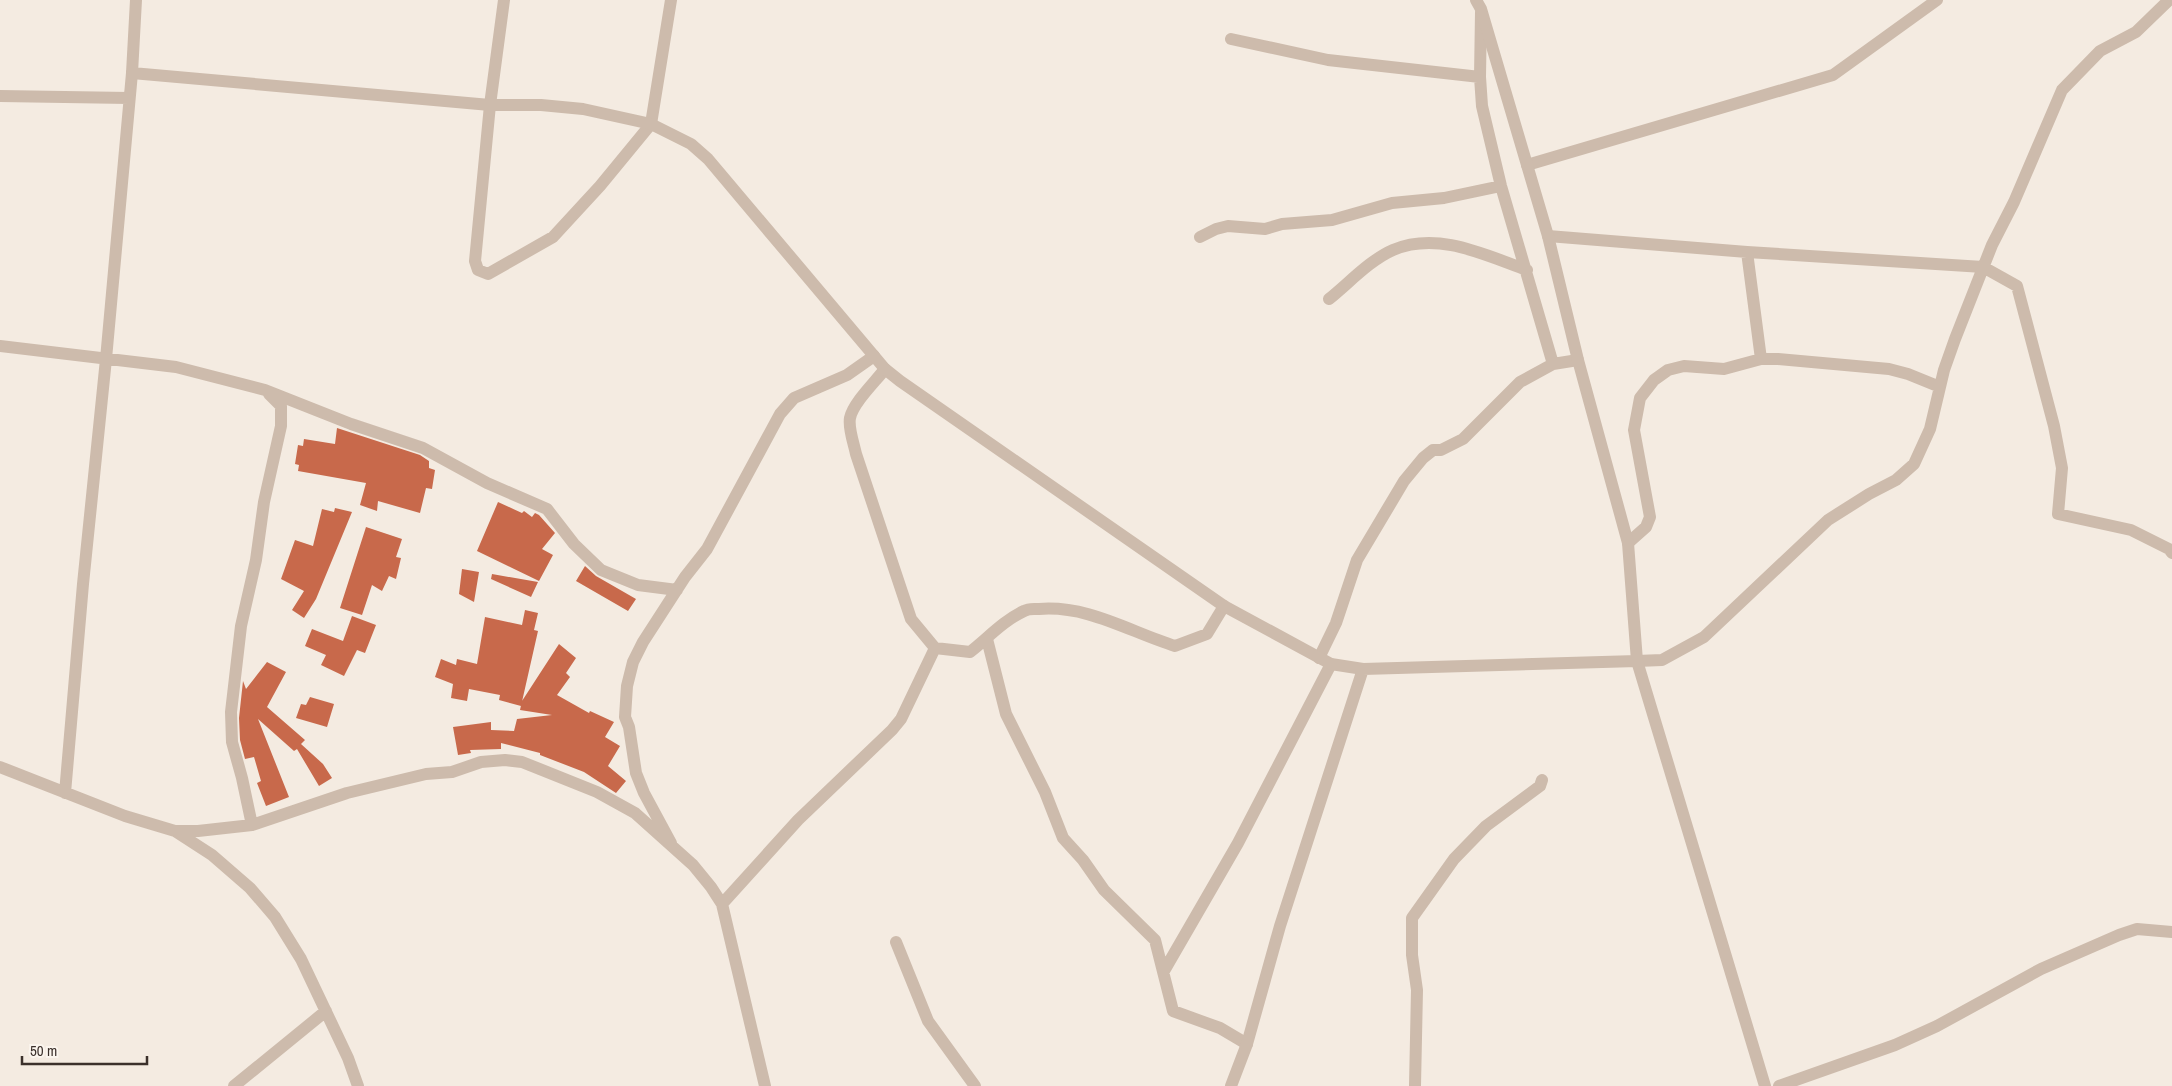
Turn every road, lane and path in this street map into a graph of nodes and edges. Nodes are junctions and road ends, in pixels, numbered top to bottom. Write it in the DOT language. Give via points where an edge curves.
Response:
graph roads {
  1 [pos="136,0"];
  2 [pos="504,0"];
  3 [pos="671,0"];
  4 [pos="1938,0"];
  5 [pos="2169,0"];
  6 [pos="1478,5"];
  7 [pos="1231,39"];
  8 [pos="132,73"];
  9 [pos="1480,77"];
  10 [pos="0,96"];
  11 [pos="129,98"];
  12 [pos="490,105"];
  13 [pos="650,124"];
  14 [pos="1527,165"];
  15 [pos="1501,186"];
  16 [pos="1548,236"];
  17 [pos="1200,237"];
  18 [pos="1747,252"];
  19 [pos="1983,267"];
  20 [pos="1527,270"];
  21 [pos="1330,299"];
  22 [pos="0,346"];
  23 [pos="874,356"];
  24 [pos="106,359"];
  25 [pos="1761,359"];
  26 [pos="1578,360"];
  27 [pos="1553,364"];
  28 [pos="885,369"];
  29 [pos="1940,387"];
  30 [pos="266,390"];
  31 [pos="1628,543"];
  32 [pos="2172,552"];
  33 [pos="677,590"];
  34 [pos="1224,606"];
  35 [pos="987,639"];
  36 [pos="935,648"];
  37 [pos="1319,658"];
  38 [pos="1638,661"];
  39 [pos="1331,664"];
  40 [pos="1363,669"];
  41 [pos="0,767"];
  42 [pos="1542,780"];
  43 [pos="65,794"];
  44 [pos="252,825"];
  45 [pos="175,831"];
  46 [pos="674,850"];
  47 [pos="722,904"];
  48 [pos="2172,932"];
  49 [pos="896,942"];
  50 [pos="1164,972"];
  51 [pos="326,1011"];
  52 [pos="1247,1044"];
  53 [pos="234,1086"];
  54 [pos="358,1086"];
  55 [pos="765,1086"];
  56 [pos="976,1086"];
  57 [pos="1231,1086"];
  58 [pos="1415,1086"];
  59 [pos="1765,1086"];
  60 [pos="1779,1086"];
  1 -- 8 [label="street"];
  2 -- 12 [label="street"];
  3 -- 13 [label="street"];
  4 -- 14 [label="street" via="1833,75"];
  5 -- 19 [label="street" via="2136,32 2100,51 2062,90"];
  6 -- 9 [label="street"];
  6 -- 14 [label="street"];
  7 -- 9 [label="street" via="1328,60"];
  8 -- 11 [label="street"];
  8 -- 12 [label="street"];
  9 -- 15 [label="street" via="1482,106"];
  10 -- 11 [label="street"];
  11 -- 24 [label="street"];
  12 -- 13 [label="street" via="566,107"];
  12 -- 13 [label="street" via="475,261 483,274 553,237"];
  13 -- 23 [label="street" via="691,144 708,160"];
  14 -- 16 [label="street"];
  15 -- 17 [label="street" via="1444,198 1392,203 1332,220 1282,224 1265,229 1228,226"];
  15 -- 20 [label="street"];
  16 -- 18 [label="street"];
  16 -- 26 [label="street"];
  18 -- 19 [label="street"];
  18 -- 25 [label="street"];
  19 -- 29 [label="street"];
  19 -- 32 [label="street" via="2017,286 2062,468 2058,514 2131,530"];
  20 -- 21 [label="street" via="1456,245 1415,244 1393,250"];
  20 -- 27 [label="street"];
  22 -- 24 [label="street"];
  23 -- 28 [label="street"];
  23 -- 33 [label="street" via="847,375 788,403 707,549"];
  24 -- 30 [label="street" via="176,366"];
  24 -- 43 [label="street"];
  25 -- 29 [label="street" via="1889,369"];
  25 -- 31 [label="street" via="1724,369 1684,366 1668,370 1654,380 1640,398 1634,430 1650,517 1646,527"];
  26 -- 27 [label="street"];
  26 -- 31 [label="street"];
  27 -- 37 [label="street" via="1520,382 1463,439 1441,450 1433,450 1404,481 1357,560 1336,623"];
  28 -- 34 [label="street"];
  28 -- 36 [label="street" via="856,406 850,419 854,444 911,619"];
  29 -- 38 [label="street" via="1930,429 1914,464 1896,480 1828,520 1704,637 1662,660"];
  30 -- 33 [label="street" via="423,448 487,483 547,509 574,544 601,570 638,586"];
  30 -- 44 [label="street" via="281,406 282,426 241,626 231,712 232,742"];
  31 -- 38 [label="street"];
  33 -- 46 [label="street" via="633,662 625,703 636,774"];
  34 -- 35 [label="street" via="1208,634 1175,646 1086,613 1055,608 1027,609 1001,624"];
  34 -- 37 [label="street"];
  35 -- 36 [label="street" via="970,652"];
  35 -- 50 [label="street" via="1006,714 1045,792 1063,838 1104,890 1155,940"];
  36 -- 47 [label="street" via="901,719 892,730 798,820"];
  37 -- 39 [label="street"];
  38 -- 40 [label="street"];
  38 -- 59 [label="street"];
  39 -- 40 [label="street"];
  39 -- 50 [label="street" via="1238,843"];
  40 -- 52 [label="street" via="1280,926"];
  41 -- 43 [label="street"];
  42 -- 58 [label="street" via="1540,786 1486,826 1454,859 1412,918 1412,955 1417,990"];
  43 -- 45 [label="street"];
  44 -- 45 [label="street"];
  44 -- 46 [label="street" via="346,793 426,774 452,772 481,762 505,760 522,762 597,792 635,812"];
  45 -- 51 [label="street" via="212,855 260,898 292,944"];
  46 -- 47 [label="street" via="692,865"];
  47 -- 55 [label="street"];
  48 -- 60 [label="street" via="2137,929 2119,935 2041,970 1895,1045"];
  49 -- 56 [label="street" via="928,1021"];
  50 -- 52 [label="street" via="1173,1011 1220,1028"];
  51 -- 53 [label="street"];
  51 -- 54 [label="street"];
  52 -- 57 [label="street"];
}
